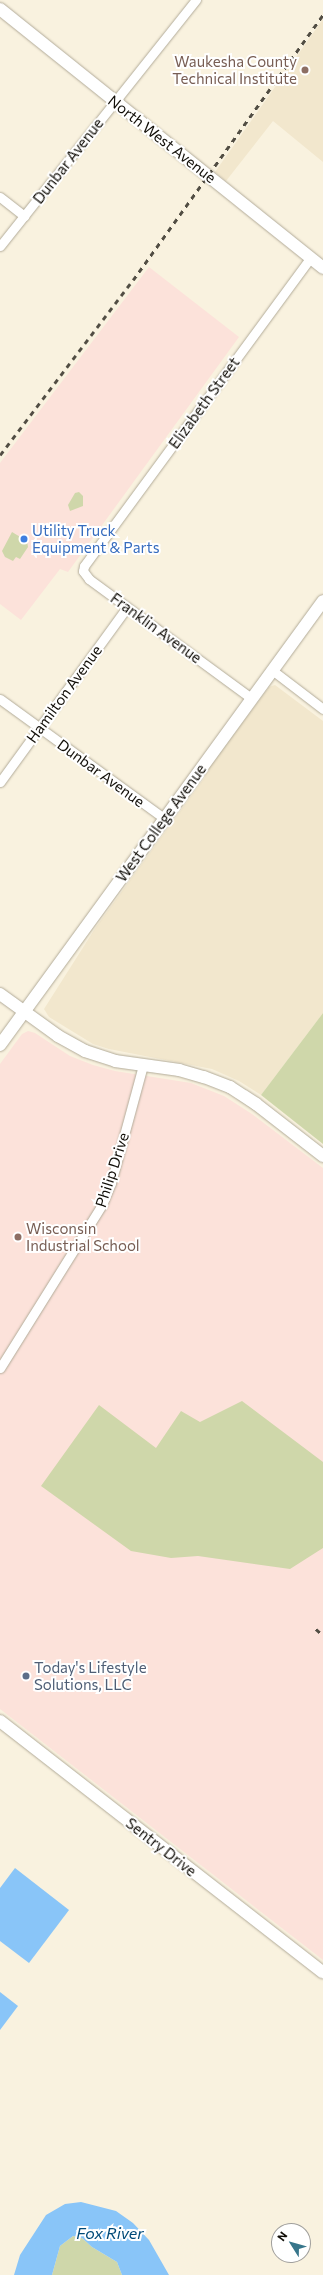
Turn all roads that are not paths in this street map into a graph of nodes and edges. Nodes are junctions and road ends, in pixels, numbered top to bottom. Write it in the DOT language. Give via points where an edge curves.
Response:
graph roads {
  1 [pos="196,0"];
  2 [pos="0,9"];
  3 [pos="115,102"];
  4 [pos="0,197"];
  5 [pos="24,216"];
  6 [pos="0,246"];
  7 [pos="310,258"];
  8 [pos="323,268"];
  9 [pos="97,549"];
  10 [pos="323,601"];
  11 [pos="127,607"];
  12 [pos="272,670"];
  13 [pos="252,698"];
  14 [pos="0,699"];
  15 [pos="323,709"];
  16 [pos="40,728"];
  17 [pos="0,782"];
  18 [pos="164,818"];
  19 [pos="0,994"];
  20 [pos="25,1012"];
  21 [pos="0,1046"];
  22 [pos="143,1065"];
  23 [pos="323,1156"];
  24 [pos="0,1368"];
  25 [pos="0,1721"];
  26 [pos="323,1972"];
  1 -- 3 [label="street, Dunbar Avenue"];
  2 -- 3 [label="street, North West Avenue"];
  3 -- 5 [label="street, Dunbar Avenue"];
  3 -- 7 [label="street, North West Avenue"];
  4 -- 5 [label="street"];
  5 -- 6 [label="street, Dunbar Avenue"];
  7 -- 8 [label="street, North West Avenue"];
  7 -- 9 [label="street, Elizabeth Street"];
  9 -- 11 [label="street, Franklin Avenue" via="84,566 84,574"];
  10 -- 12 [label="street, West College Avenue"];
  11 -- 13 [label="street, Franklin Avenue"];
  11 -- 16 [label="street, Hamilton Avenue"];
  12 -- 13 [label="street, West College Avenue"];
  12 -- 15 [label="street"];
  13 -- 18 [label="street, West College Avenue"];
  14 -- 16 [label="street, Dunbar Avenue"];
  16 -- 17 [label="street, Hamilton Avenue"];
  16 -- 18 [label="street, Dunbar Avenue"];
  18 -- 20 [label="street, West College Avenue"];
  19 -- 20 [label="street"];
  20 -- 21 [label="street, West College Avenue"];
  20 -- 22 [label="street" via="58,1036 85,1051 115,1061"];
  22 -- 23 [label="street" via="179,1070 230,1088 256,1104"];
  22 -- 24 [label="street, Philip Drive" via="111,1183 102,1205"];
  25 -- 26 [label="street, Sentry Drive"];
}
